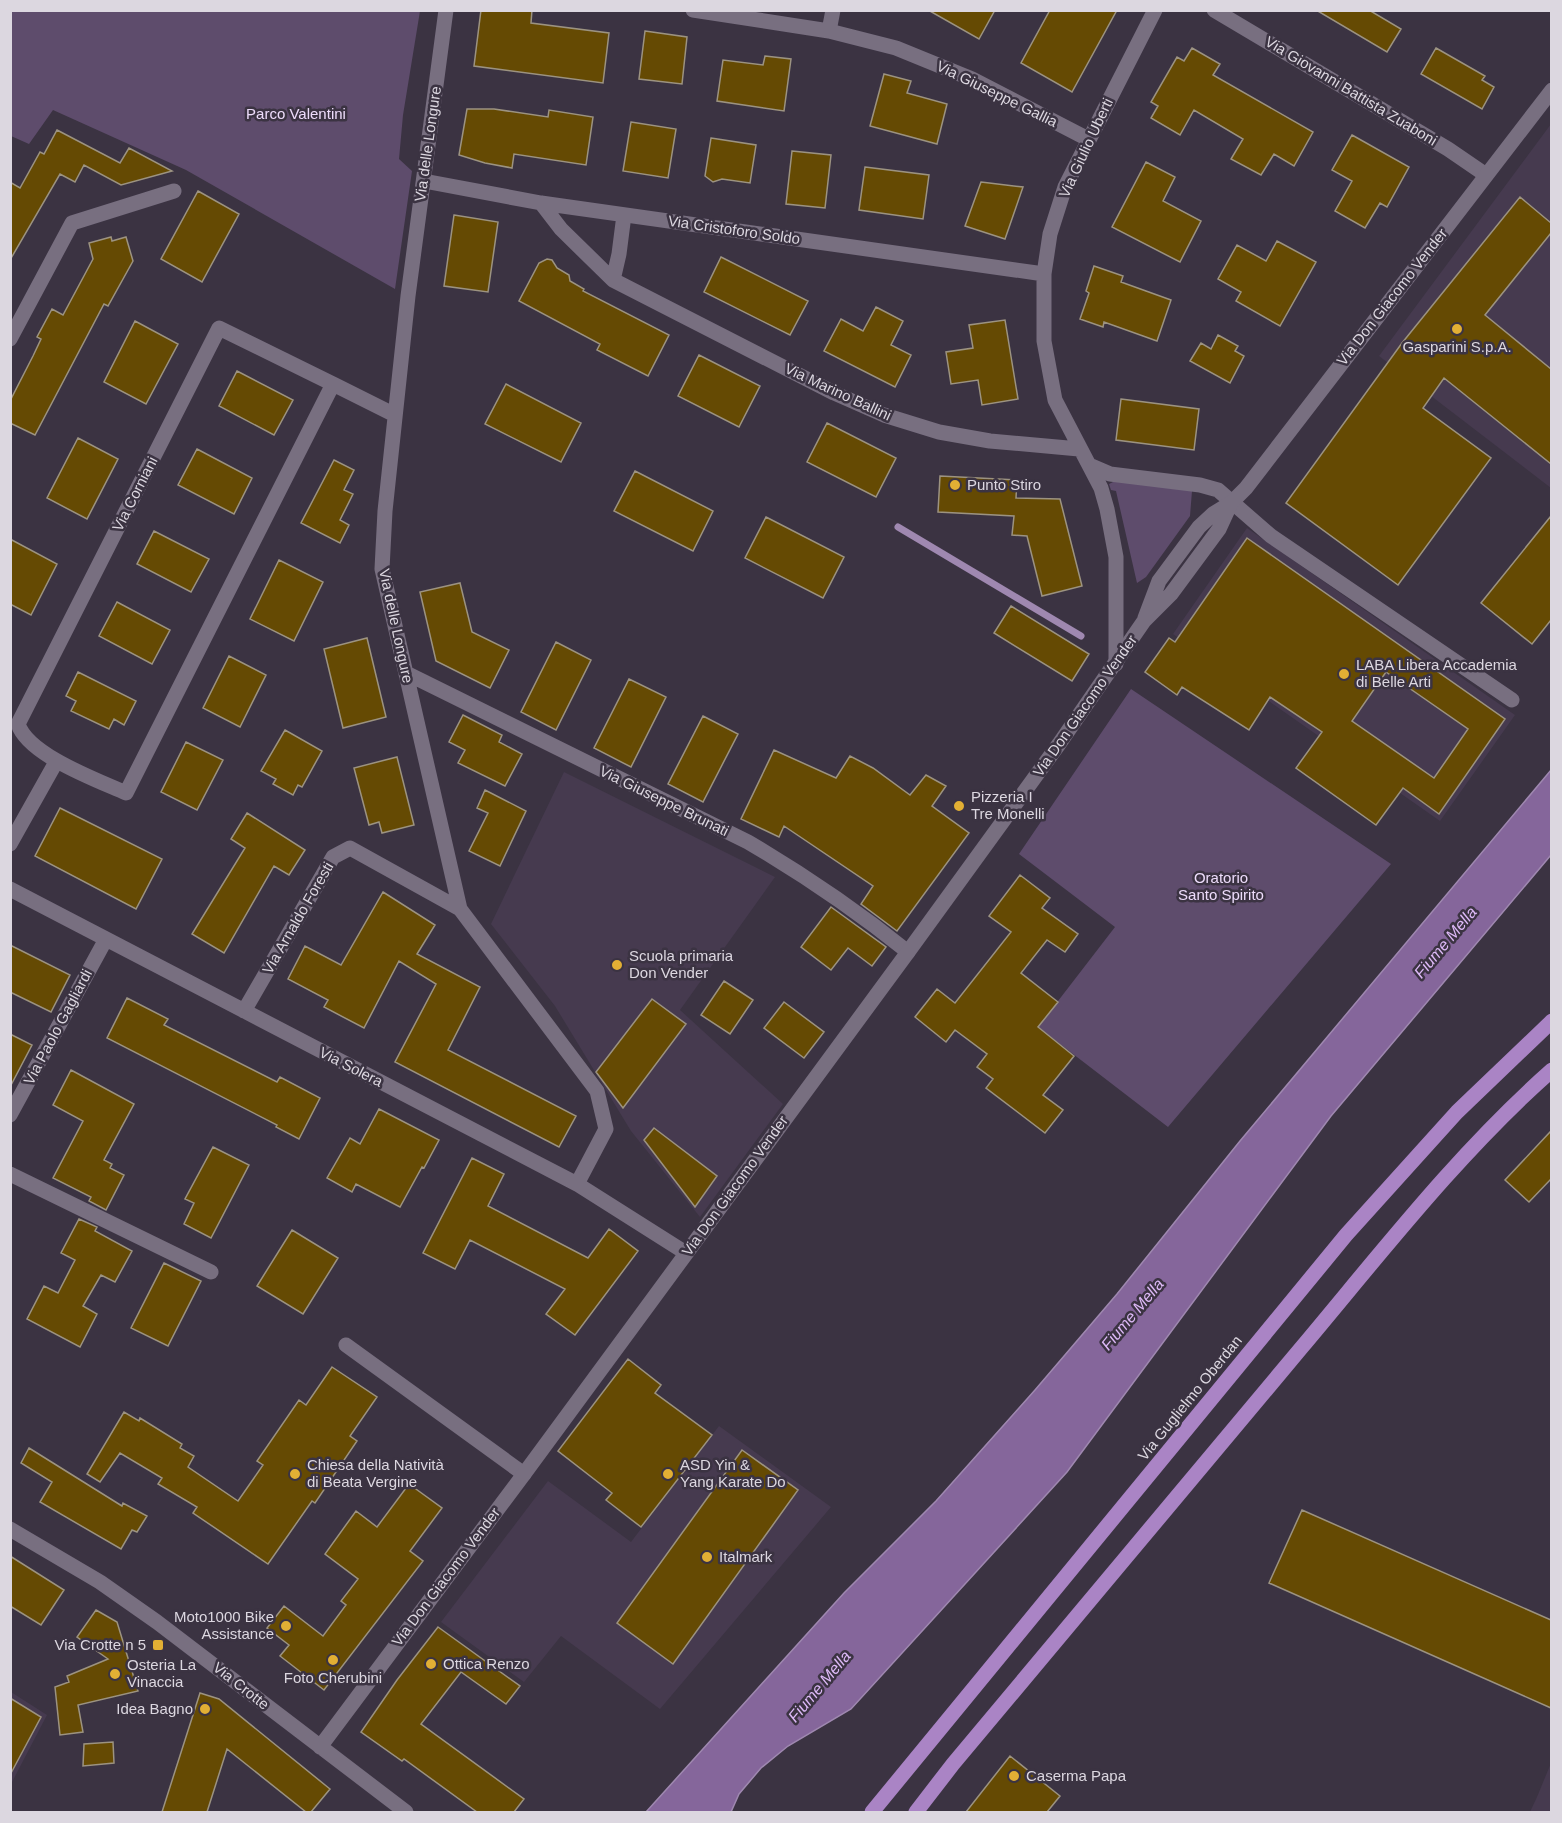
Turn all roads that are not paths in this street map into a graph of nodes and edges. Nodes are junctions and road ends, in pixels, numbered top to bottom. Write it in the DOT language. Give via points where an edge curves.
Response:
graph roads {
  1 [pos="446,10"];
  2 [pos="693,10"];
  3 [pos="833,10"];
  4 [pos="1155,10"];
  5 [pos="1214,10"];
  6 [pos="829,31"];
  7 [pos="1551,90"];
  8 [pos="1088,140"];
  9 [pos="1486,175"];
  10 [pos="424,181"];
  11 [pos="174,191"];
  12 [pos="541,203"];
  13 [pos="624,215"];
  14 [pos="1044,274"];
  15 [pos="613,280"];
  16 [pos="10,339"];
  17 [pos="333,384"];
  18 [pos="395,415"];
  19 [pos="1079,449"];
  20 [pos="1089,465"];
  21 [pos="1232,502"];
  22 [pos="1116,664"];
  23 [pos="406,673"];
  24 [pos="1512,700"];
  25 [pos="56,762"];
  26 [pos="10,844"];
  27 [pos="10,889"];
  28 [pos="460,909"];
  29 [pos="106,939"];
  30 [pos="908,952"];
  31 [pos="244,1011"];
  32 [pos="1551,1021"];
  33 [pos="1551,1070"];
  34 [pos="10,1115"];
  35 [pos="10,1174"];
  36 [pos="577,1185"];
  37 [pos="686,1253"];
  38 [pos="211,1272"];
  39 [pos="346,1345"];
  40 [pos="524,1474"];
  41 [pos="10,1529"];
  42 [pos="320,1747"];
  43 [pos="406,1812"];
  44 [pos="872,1812"];
  45 [pos="916,1812"];
  1 -- 10 [label="street, Via delle Longure"];
  2 -- 6 [label="street, Via Giuseppe Gallia"];
  3 -- 6 [label="street"];
  4 -- 8 [label="street, Via Giulio Uberti"];
  5 -- 9 [label="street, Via Giovanni Battista Zuaboni"];
  6 -- 8 [label="street, Via Giuseppe Gallia" via="896,48 972,79"];
  7 -- 9 [label="street, Via Don Giacomo Vender"];
  8 -- 14 [label="street, Via Giulio Uberti" via="1065,188 1050,234"];
  9 -- 21 [label="street, Via Don Giacomo Vender"];
  10 -- 12 [label="street, Via Cristoforo Soldo"];
  10 -- 18 [label="street, Via delle Longure"];
  11 -- 16 [label="street" via="72,222"];
  12 -- 13 [label="street, Via Cristoforo Soldo"];
  12 -- 15 [label="street, Via Marino Ballini" via="561,229"];
  13 -- 14 [label="street, Via Cristoforo Soldo"];
  13 -- 15 [label="street"];
  14 -- 19 [label="street, Via Giulio Uberti" via="1044,341 1055,400"];
  15 -- 19 [label="street, Via Marino Ballini" via="884,415 939,432 990,441"];
  17 -- 18 [label="street, Via Corniani"];
  17 -- 25 [label="street, Via Corniani" via="126,793"];
  17 -- 25 [label="street, Via Corniani" via="219,328 18,724 21,734"];
  18 -- 23 [label="street, Via delle Longure" via="382,569"];
  19 -- 20 [label="street, Via Giulio Uberti"];
  20 -- 21 [label="street" via="1110,474 1210,486"];
  20 -- 22 [label="street, Via Giulio Uberti" via="1104,497 1116,557"];
  21 -- 22 [label="street, Via Don Giacomo Vender" via="1219,529 1171,594 1144,621"];
  21 -- 24 [label="street" via="1271,536"];
  22 -- 30 [label="street, Via Don Giacomo Vender"];
  23 -- 28 [label="street, Via delle Longure"];
  23 -- 30 [label="street, Via Giuseppe Brunati" via="748,843 846,904"];
  25 -- 26 [label="street"];
  27 -- 29 [label="street, Via Solera"];
  28 -- 31 [label="street, Via Arnaldo Foresti" via="351,848 333,857"];
  28 -- 36 [label="street, Via delle Longure" via="597,1091 606,1129"];
  29 -- 31 [label="street, Via Solera"];
  29 -- 34 [label="street, Via Paolo Gagliardi"];
  30 -- 37 [label="street, Via Don Giacomo Vender"];
  31 -- 36 [label="street, Via Solera"];
  32 -- 44 [label="main road, Via Guglielmo Oberdan" via="1457,1112 1353,1227"];
  33 -- 45 [label="main road" via="1487,1133 1376,1256"];
  35 -- 38 [label="street"];
  36 -- 37 [label="street, Via Solera"];
  37 -- 40 [label="street, Via Don Giacomo Vender"];
  39 -- 40 [label="street"];
  40 -- 42 [label="street, Via Don Giacomo Vender"];
  41 -- 42 [label="street, Via Crotte" via="100,1582 157,1622"];
  42 -- 43 [label="street, Via Crotte"];
}
